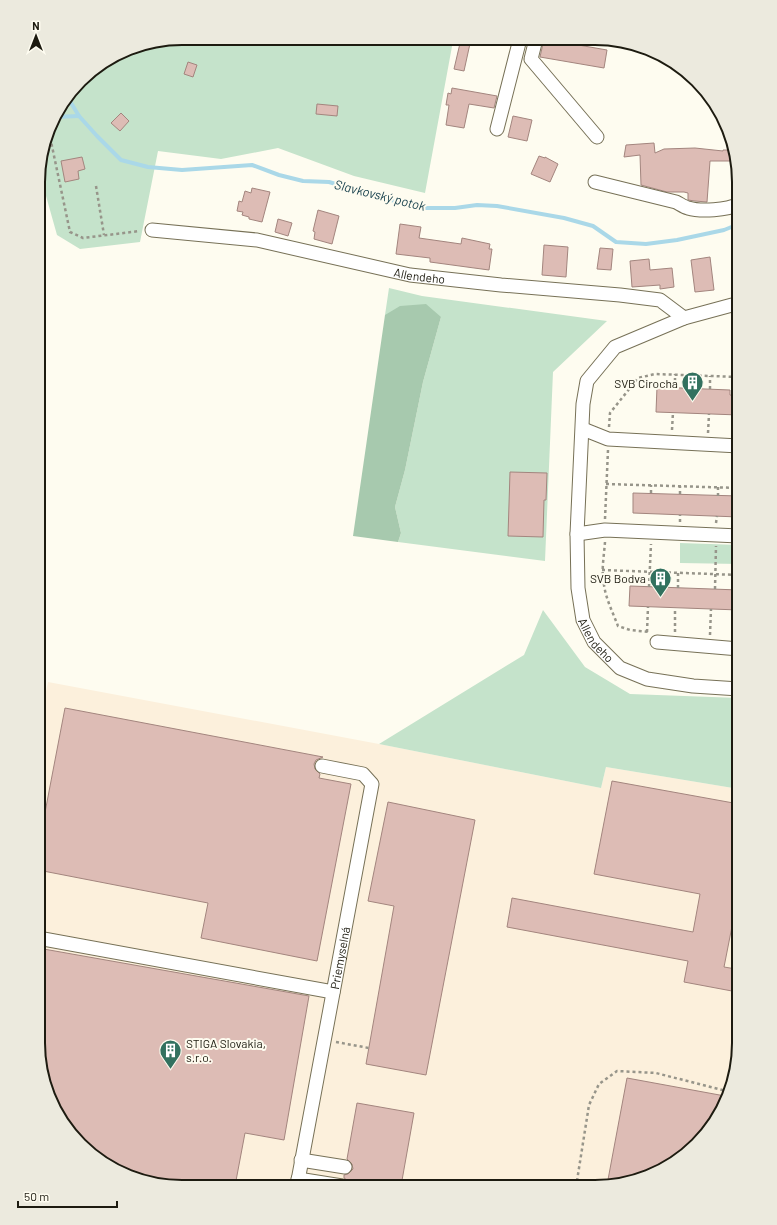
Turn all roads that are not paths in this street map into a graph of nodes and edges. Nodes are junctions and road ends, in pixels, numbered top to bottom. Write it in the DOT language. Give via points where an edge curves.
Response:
graph roads {
  1 [pos="518,45"];
  2 [pos="535,45"];
  3 [pos="497,129"];
  4 [pos="597,137"];
  5 [pos="595,182"];
  6 [pos="732,206"];
  7 [pos="152,230"];
  8 [pos="732,305"];
  9 [pos="684,318"];
  10 [pos="583,429"];
  11 [pos="732,446"];
  12 [pos="578,534"];
  13 [pos="732,536"];
  14 [pos="655,637"];
  15 [pos="732,648"];
  16 [pos="732,688"];
  17 [pos="322,766"];
  18 [pos="45,939"];
  19 [pos="333,992"];
  20 [pos="301,1160"];
  21 [pos="346,1168"];
  22 [pos="298,1180"];
  1 -- 3 [label="street"];
  2 -- 4 [label="street" via="532,59"];
  5 -- 6 [label="street" via="676,202 687,208 706,210"];
  7 -- 9 [label="street, Allendeho" via="257,240 410,275 660,300"];
  8 -- 9 [label="street, Allendeho"];
  9 -- 10 [label="street, Allendeho" via="615,347 587,382 583,404"];
  10 -- 11 [label="street" via="608,439"];
  10 -- 12 [label="street, Allendeho"];
  12 -- 13 [label="street" via="605,530"];
  12 -- 16 [label="street, Allendeho" via="578,588 583,620 594,642 620,668 647,679 693,686"];
  14 -- 15 [label="street"];
  17 -- 19 [label="street, Priemyselná" via="363,774 372,784"];
  18 -- 19 [label="street"];
  19 -- 20 [label="street, Priemyselná"];
  20 -- 21 [label="street"];
  20 -- 22 [label="street, Priemyselná"];
}
